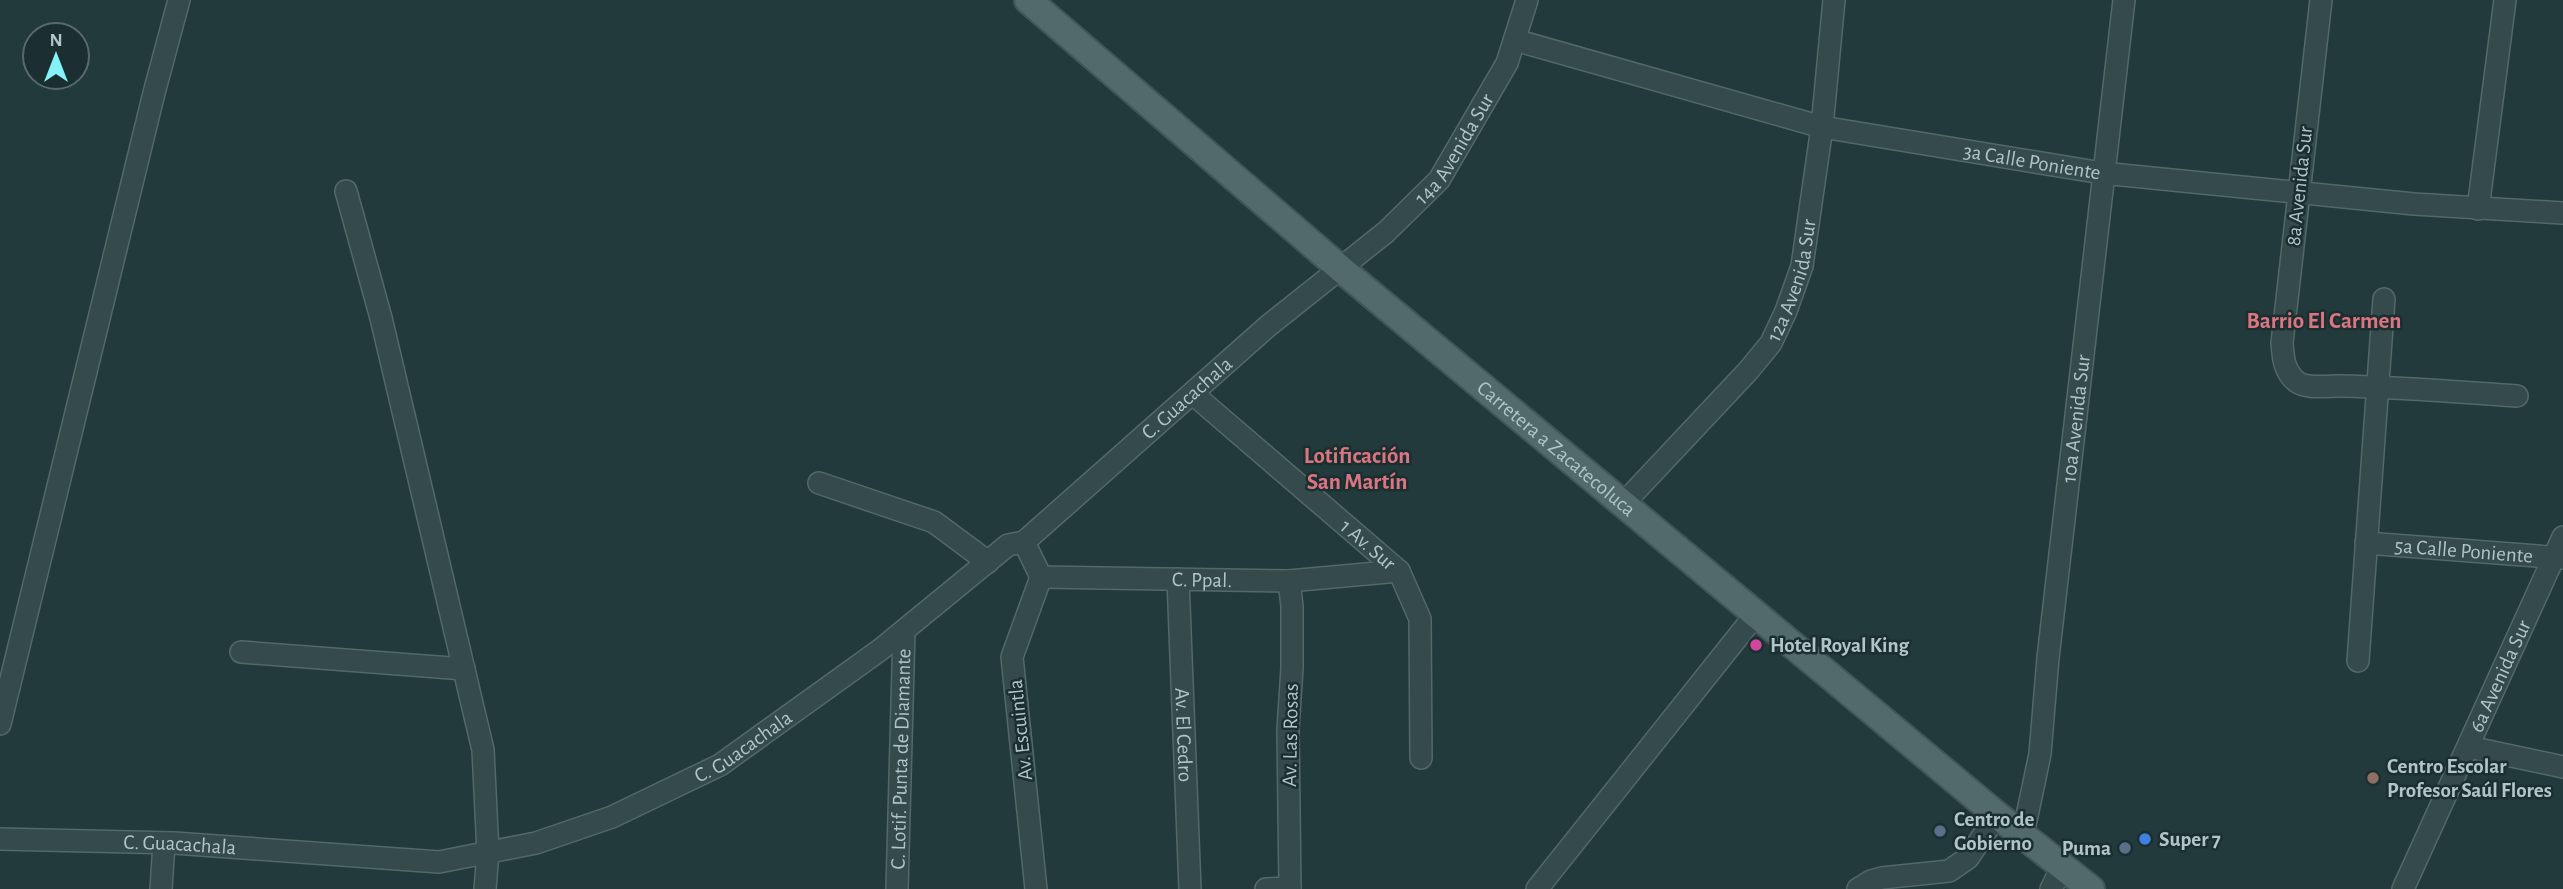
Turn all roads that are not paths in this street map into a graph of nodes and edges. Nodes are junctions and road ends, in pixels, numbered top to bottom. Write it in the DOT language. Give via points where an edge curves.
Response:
graph roads {
  1 [pos="178,0"];
  2 [pos="1028,0"];
  3 [pos="1528,0"];
  4 [pos="1834,0"];
  5 [pos="2124,0"];
  6 [pos="2321,0"];
  7 [pos="2505,0"];
  8 [pos="1515,40"];
  9 [pos="1822,127"];
  10 [pos="2102,173"];
  11 [pos="346,191"];
  12 [pos="2298,192"];
  13 [pos="2479,209"];
  14 [pos="2563,213"];
  15 [pos="1341,269"];
  16 [pos="2384,299"];
  17 [pos="2377,387"];
  18 [pos="1193,394"];
  19 [pos="2517,396"];
  20 [pos="818,483"];
  21 [pos="1624,503"];
  22 [pos="2563,537"];
  23 [pos="1024,542"];
  24 [pos="2366,543"];
  25 [pos="2559,558"];
  26 [pos="988,562"];
  27 [pos="1399,571"];
  28 [pos="1041,577"];
  29 [pos="1178,579"];
  30 [pos="1289,581"];
  31 [pos="1756,614"];
  32 [pos="904,631"];
  33 [pos="241,652"];
  34 [pos="2358,661"];
  35 [pos="464,669"];
  36 [pos="0,724"];
  37 [pos="2469,747"];
  38 [pos="1421,758"];
  39 [pos="2563,767"];
  40 [pos="1997,816"];
  41 [pos="2023,835"];
  42 [pos="0,839"];
  43 [pos="164,843"];
  44 [pos="488,853"];
  45 [pos="2063,865"];
  46 [pos="1290,888"];
  47 [pos="161,889"];
  48 [pos="485,889"];
  49 [pos="897,889"];
  50 [pos="1036,889"];
  51 [pos="1190,889"];
  52 [pos="1266,889"];
  53 [pos="1537,889"];
  54 [pos="1858,889"];
  55 [pos="2051,889"];
  56 [pos="2091,889"];
  57 [pos="2403,889"];
  1 -- 36 [label="street"];
  2 -- 15 [label="main road, Carretera a Zacatecoluca"];
  3 -- 8 [label="street, 14a Avenida Sur"];
  4 -- 9 [label="street, 12a Avenida Sur"];
  5 -- 10 [label="street, 10a Avenida Sur"];
  6 -- 12 [label="street, 8a Avenida Sur"];
  7 -- 13 [label="street"];
  8 -- 9 [label="street, 3a Calle Poniente"];
  8 -- 15 [label="street, 14a Avenida Sur" via="1507,64 1438,180"];
  9 -- 10 [label="street, 3a Calle Poniente"];
  9 -- 21 [label="street, 12a Avenida Sur" via="1802,266 1770,343"];
  10 -- 12 [label="street, 3a Calle Poniente"];
  10 -- 41 [label="street, 10a Avenida Sur" via="2040,754"];
  11 -- 35 [label="street" via="382,318"];
  12 -- 13 [label="street, 3a Calle Poniente"];
  12 -- 17 [label="street, 8a Avenida Sur" via="2283,360 2298,383"];
  13 -- 14 [label="street, 3a Calle Poniente"];
  15 -- 18 [label="street, C. Guacachala" via="1268,326"];
  15 -- 21 [label="main road, Carretera a Zacatecoluca"];
  16 -- 17 [label="street"];
  17 -- 19 [label="street"];
  17 -- 24 [label="street"];
  18 -- 23 [label="street, C. Guacachala"];
  18 -- 27 [label="street, 1 Av. Sur"];
  20 -- 26 [label="street" via="934,522"];
  21 -- 31 [label="main road, Carretera a Zacatecoluca"];
  22 -- 25 [label="street, 6a Avenida Sur"];
  23 -- 26 [label="street, C. Guacachala" via="1008,545"];
  23 -- 28 [label="street"];
  24 -- 25 [label="street, 5a Calle Poniente"];
  24 -- 34 [label="street"];
  25 -- 37 [label="street, 6a Avenida Sur"];
  26 -- 32 [label="street, C. Guacachala"];
  27 -- 30 [label="street, C. Ppal."];
  27 -- 38 [label="street, 1 Av. Sur" via="1420,619"];
  28 -- 29 [label="street, C. Ppal."];
  28 -- 50 [label="street, Av. Escuintla" via="1012,657"];
  29 -- 30 [label="street, C. Ppal."];
  29 -- 51 [label="street, Av. El Cedro"];
  30 -- 46 [label="street, Av. Las Rosas"];
  31 -- 40 [label="main road, Carretera a Zacatecoluca"];
  31 -- 53 [label="street"];
  32 -- 44 [label="street, C. Guacachala" via="720,765 612,817 536,843"];
  32 -- 49 [label="street, C. Lotif. Punta de Diamante"];
  33 -- 35 [label="street"];
  35 -- 44 [label="street" via="483,750"];
  37 -- 39 [label="street"];
  37 -- 57 [label="street, 6a Avenida Sur"];
  40 -- 41 [label="main road, Carretera a Zacatecoluca"];
  40 -- 54 [label="street" via="1968,858 1948,871 1882,878"];
  41 -- 45 [label="main road, Carretera a Zacatecoluca"];
  42 -- 43 [label="street, C. Guacachala"];
  43 -- 44 [label="street, C. Guacachala" via="439,862"];
  43 -- 47 [label="street"];
  44 -- 48 [label="street"];
  45 -- 55 [label="street"];
  45 -- 56 [label="main road, Carretera a Zacatecoluca"];
  46 -- 52 [label="street"];
}
